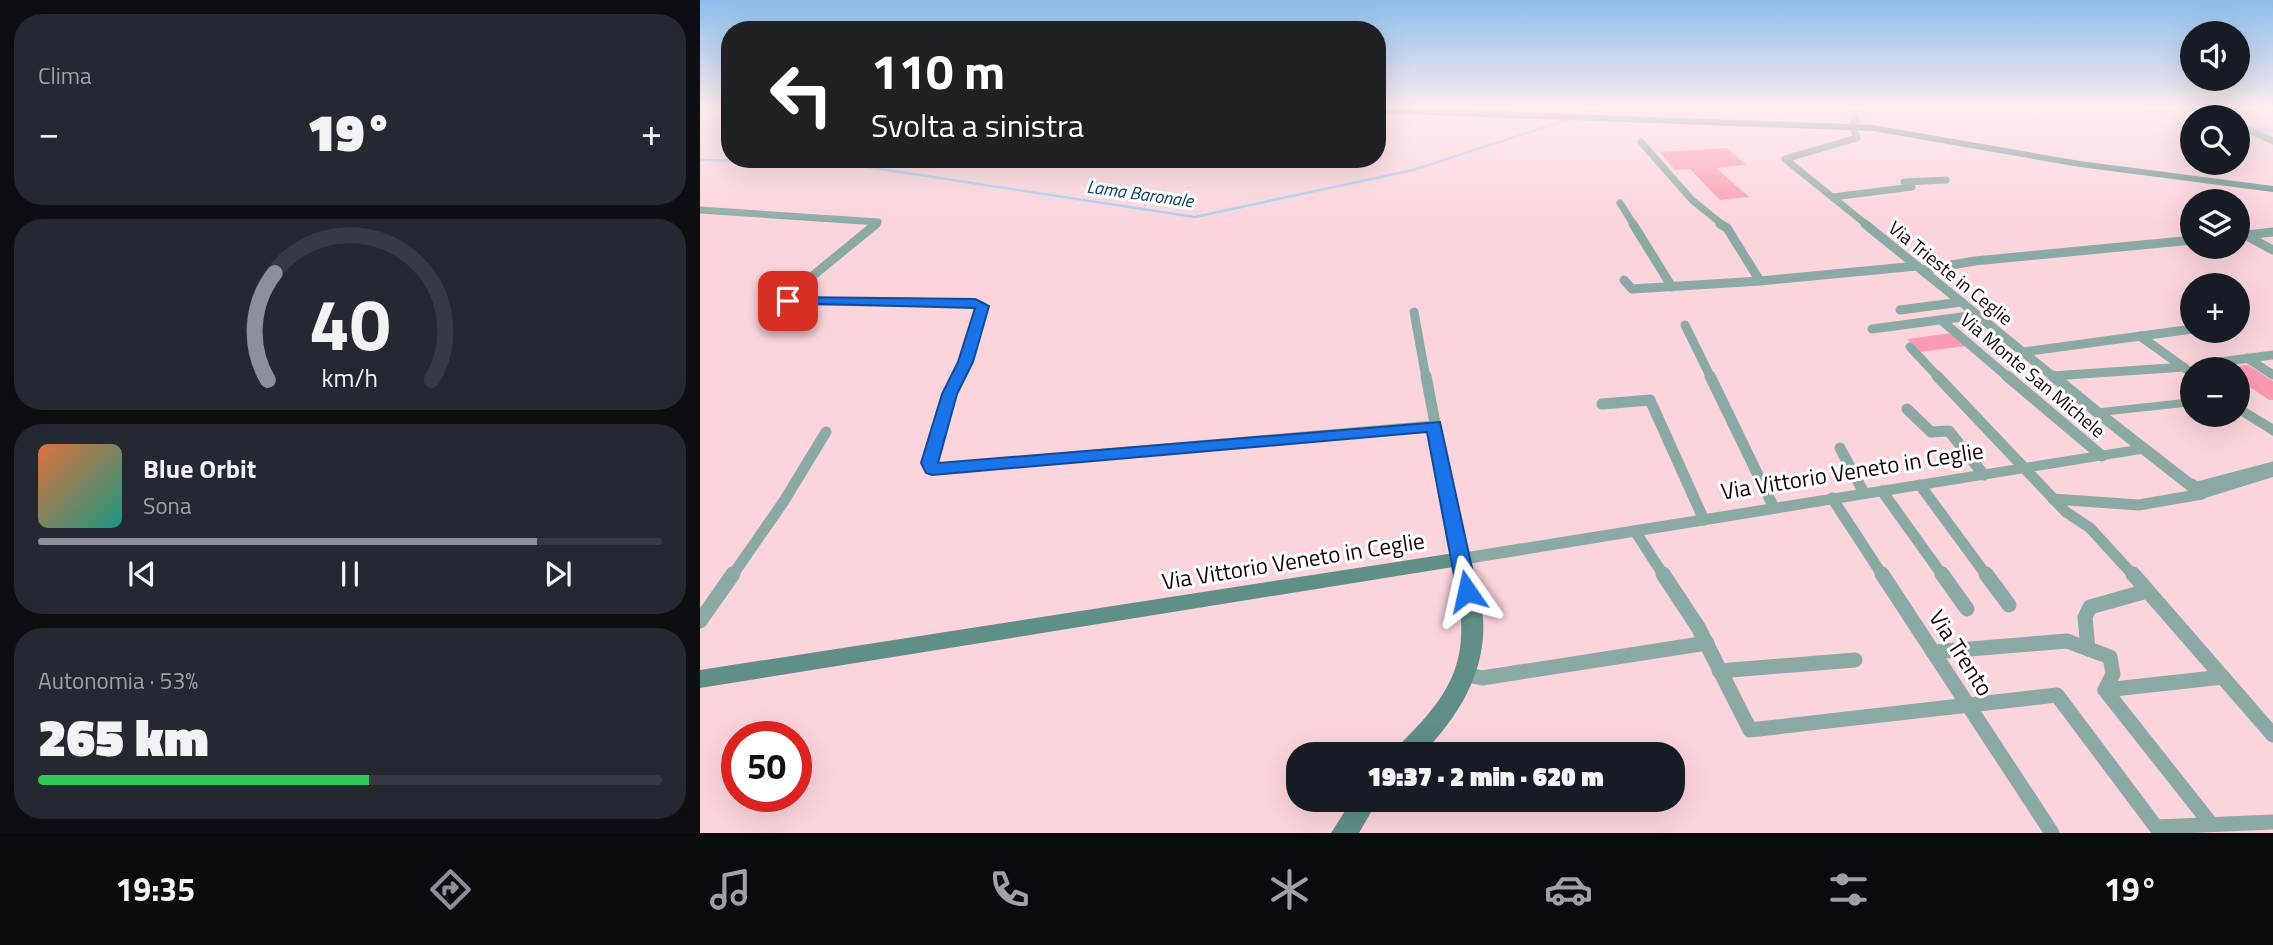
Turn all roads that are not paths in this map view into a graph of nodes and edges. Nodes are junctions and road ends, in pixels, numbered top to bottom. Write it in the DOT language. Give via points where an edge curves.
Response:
graph roads {
  1 [pos="1645,146"];
  2 [pos="1830,146"];
  3 [pos="1983,146"];
  4 [pos="1946,180"];
  5 [pos="2273,189"];
  6 [pos="1833,197"];
  7 [pos="1620,203"];
  8 [pos="700,210"];
  9 [pos="2273,232"];
  10 [pos="2250,235"];
  11 [pos="2250,240"];
  12 [pos="2180,241"];
  13 [pos="2273,250"];
  14 [pos="1919,268"];
  15 [pos="1624,280"];
  16 [pos="1760,281"];
  17 [pos="1672,287"];
  18 [pos="1961,302"];
  19 [pos="1900,310"];
  20 [pos="1414,312"];
  21 [pos="1977,315"];
  22 [pos="1941,320"];
  23 [pos="1685,325"];
  24 [pos="1872,329"];
  25 [pos="2180,331"];
  26 [pos="2140,336"];
  27 [pos="1910,347"];
  28 [pos="2023,352"];
  29 [pos="2273,355"];
  30 [pos="2250,358"];
  31 [pos="2250,360"];
  32 [pos="2180,365"];
  33 [pos="2180,371"];
  34 [pos="2273,375"];
  35 [pos="2052,376"];
  36 [pos="1602,404"];
  37 [pos="2180,404"];
  38 [pos="2180,405"];
  39 [pos="1907,409"];
  40 [pos="2097,412"];
  41 [pos="2250,417"];
  42 [pos="1434,426"];
  43 [pos="826,432"];
  44 [pos="2273,433"];
  45 [pos="1840,448"];
  46 [pos="2141,449"];
  47 [pos="2102,456"];
  48 [pos="2273,466"];
  49 [pos="2023,469"];
  50 [pos="2273,472"];
  51 [pos="1984,475"];
  52 [pos="1920,485"];
  53 [pos="1882,491"];
  54 [pos="1864,494"];
  55 [pos="2202,494"];
  56 [pos="1832,498"];
  57 [pos="2053,499"];
  58 [pos="1774,508"];
  59 [pos="1704,520"];
  60 [pos="1635,531"];
  61 [pos="1461,559"];
  62 [pos="2147,591"];
  63 [pos="2009,606"];
  64 [pos="1967,609"];
  65 [pos="700,621"];
  66 [pos="1707,643"];
  67 [pos="2088,649"];
  68 [pos="1933,652"];
  69 [pos="1855,660"];
  70 [pos="1719,671"];
  71 [pos="1465,674"];
  72 [pos="2223,677"];
  73 [pos="700,679"];
  74 [pos="2105,690"];
  75 [pos="1968,705"];
  76 [pos="2273,735"];
  77 [pos="1418,742"];
  78 [pos="1358,812"];
  79 [pos="2273,822"];
  80 [pos="2211,824"];
  81 [pos="1344,833"];
  82 [pos="2052,833"];
  1 -- 16 [label="street" via="1727,228"];
  2 -- 6 [label="street, Via Trieste in Ceglie" via="1786,159"];
  3 -- 5 [label="main road" via="2136,173"];
  4 -- 6 [label="street"];
  6 -- 14 [label="street, Via Trieste in Ceglie"];
  7 -- 17 [label="street"];
  8 -- 42 [label="street" via="878,222 788,296 788,301 982,306 950,394 929,463 932,469"];
  9 -- 10 [label="street"];
  11 -- 13 [label="street"];
  12 -- 14 [label="street"];
  14 -- 16 [label="street"];
  14 -- 18 [label="street, Via Trieste in Ceglie"];
  15 -- 17 [label="street" via="1632,289"];
  16 -- 17 [label="street"];
  18 -- 19 [label="street"];
  18 -- 21 [label="street, Via Trieste in Ceglie"];
  20 -- 42 [label="street"];
  21 -- 22 [label="street"];
  21 -- 28 [label="street, Via Trieste in Ceglie"];
  22 -- 24 [label="street"];
  22 -- 47 [label="street, Via Monte San Michele"];
  23 -- 58 [label="street"];
  25 -- 26 [label="street"];
  26 -- 28 [label="street"];
  26 -- 32 [label="street"];
  27 -- 49 [label="street"];
  28 -- 35 [label="street, Via Trieste in Ceglie"];
  29 -- 30 [label="street"];
  31 -- 34 [label="street"];
  33 -- 35 [label="street"];
  35 -- 40 [label="street, Via Trieste in Ceglie"];
  36 -- 59 [label="street" via="1650,400"];
  37 -- 40 [label="street"];
  38 -- 48 [label="street" via="2107,414 2197,486"];
  39 -- 51 [label="street" via="1931,432 1949,431"];
  40 -- 46 [label="street"];
  41 -- 44 [label="street"];
  42 -- 61 [label="street"];
  43 -- 65 [label="street"];
  45 -- 54 [label="street"];
  46 -- 47 [label="street, Via Vittorio Veneto in Ceglie"];
  46 -- 55 [label="street"];
  47 -- 49 [label="street, Via Vittorio Veneto in Ceglie"];
  49 -- 51 [label="street, Via Vittorio Veneto in Ceglie"];
  49 -- 57 [label="street"];
  50 -- 55 [label="street"];
  51 -- 52 [label="street, Via Vittorio Veneto in Ceglie"];
  52 -- 53 [label="street, Via Vittorio Veneto in Ceglie"];
  52 -- 63 [label="street"];
  53 -- 54 [label="street, Via Vittorio Veneto in Ceglie"];
  53 -- 64 [label="street"];
  54 -- 56 [label="street, Via Vittorio Veneto in Ceglie"];
  55 -- 57 [label="street" via="2139,505"];
  56 -- 58 [label="street, Via Vittorio Veneto in Ceglie"];
  56 -- 68 [label="street, Via Trento"];
  57 -- 62 [label="street" via="2090,528"];
  58 -- 59 [label="street, Via Vittorio Veneto in Ceglie"];
  59 -- 60 [label="street, Via Vittorio Veneto in Ceglie"];
  60 -- 61 [label="street, Via Vittorio Veneto in Ceglie"];
  60 -- 66 [label="street"];
  61 -- 71 [label="main road" via="1473,618"];
  61 -- 73 [label="main road, Via Vittorio Veneto in Ceglie"];
  62 -- 67 [label="street" via="2090,607 2085,617"];
  62 -- 72 [label="street"];
  66 -- 70 [label="street"];
  66 -- 71 [label="street" via="1482,678"];
  67 -- 68 [label="street" via="2061,641"];
  67 -- 74 [label="street" via="2110,657 2113,674"];
  68 -- 75 [label="street, Via Trento"];
  69 -- 70 [label="street"];
  70 -- 75 [label="street" via="1750,730"];
  71 -- 77 [label="main road" via="1453,702"];
  72 -- 74 [label="street"];
  72 -- 76 [label="street"];
  74 -- 80 [label="street"];
  75 -- 80 [label="street" via="2057,695 2156,827"];
  75 -- 82 [label="street, Via Trento"];
  78 -- 81 [label="main road"];
  79 -- 80 [label="street"];
}
